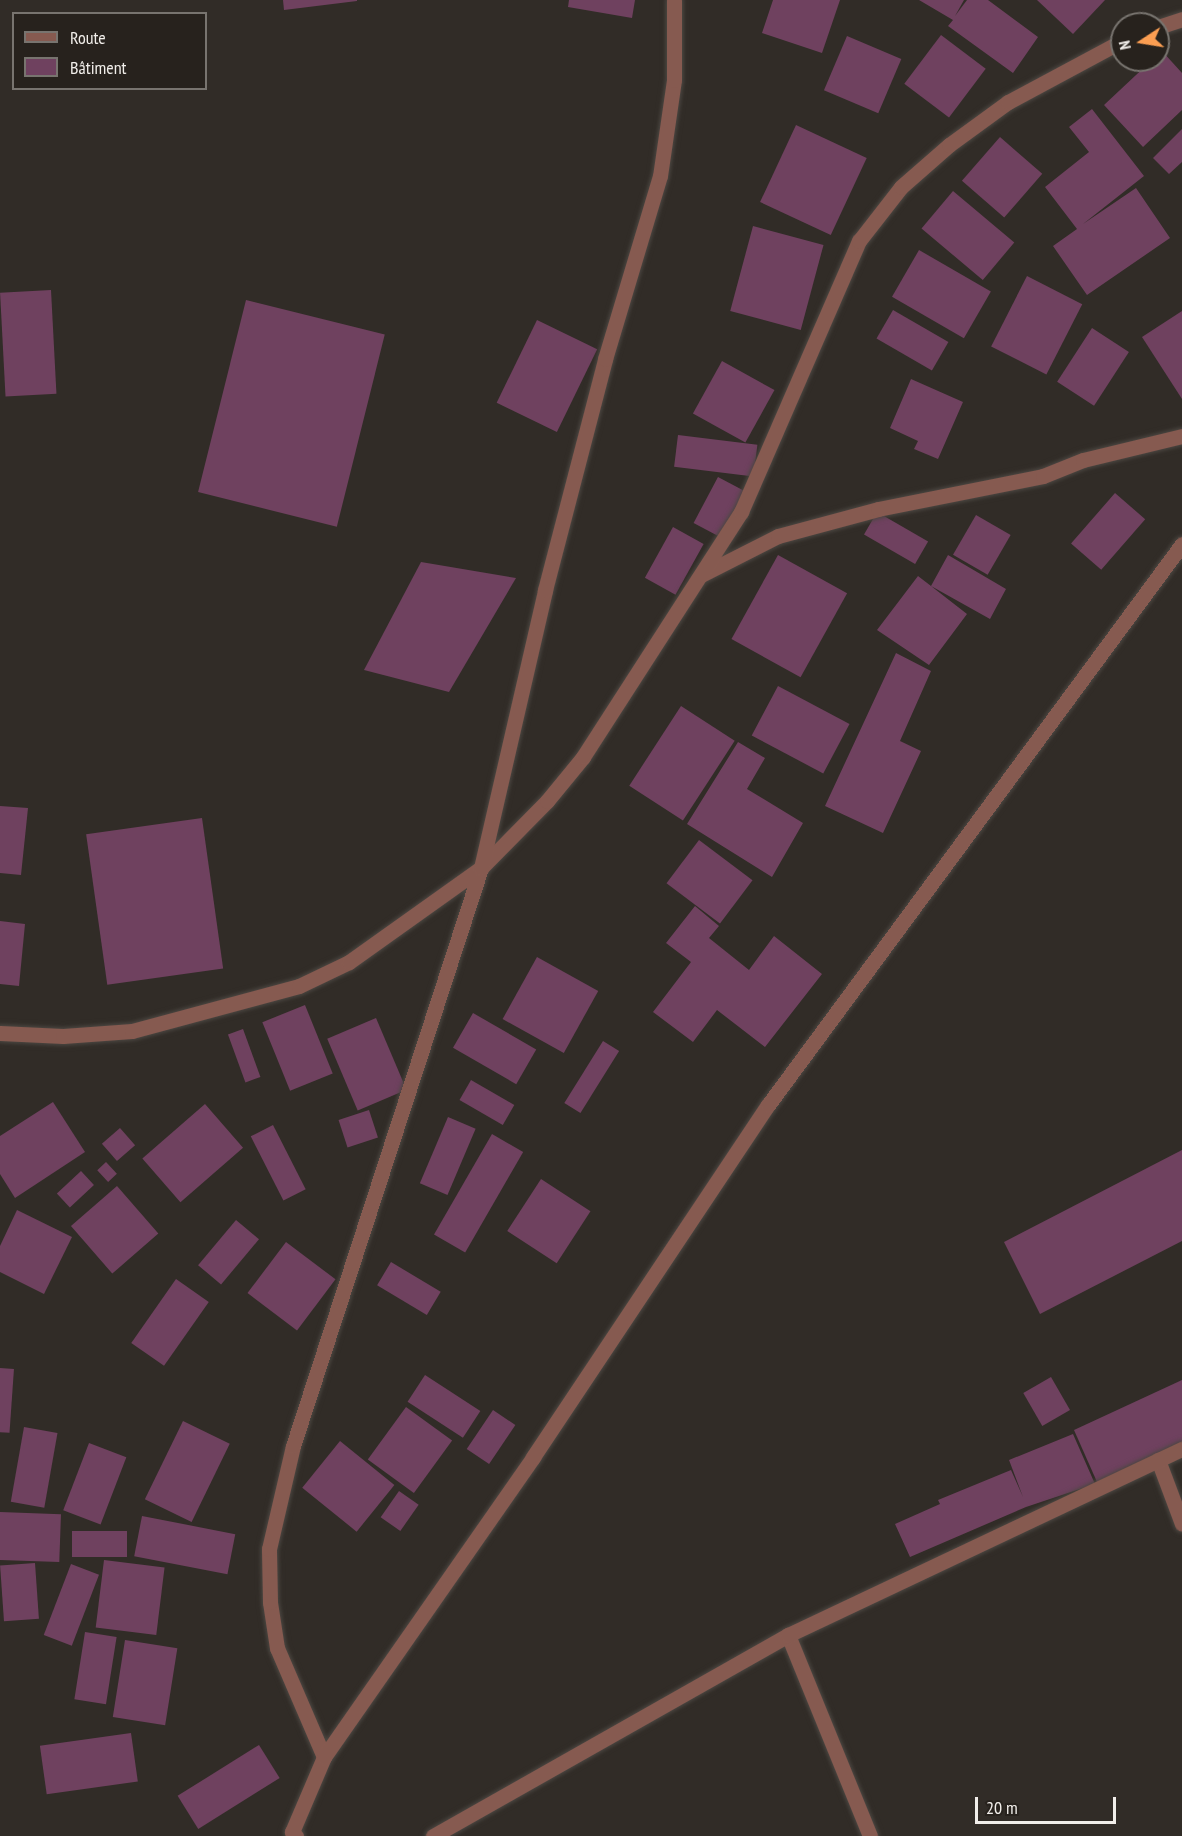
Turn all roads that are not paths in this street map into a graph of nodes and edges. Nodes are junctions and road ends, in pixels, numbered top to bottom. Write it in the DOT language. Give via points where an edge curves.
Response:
graph roads {
  1 [pos="674,0"];
  2 [pos="1110,47"];
  3 [pos="1182,436"];
  4 [pos="1182,544"];
  5 [pos="701,575"];
  6 [pos="481,868"];
  7 [pos="0,1033"];
  8 [pos="1182,1449"];
  9 [pos="1158,1460"];
  10 [pos="1182,1524"];
  11 [pos="788,1635"];
  12 [pos="324,1757"];
  13 [pos="296,1836"];
  14 [pos="433,1836"];
  15 [pos="870,1836"];
  1 -- 6 [label="street" via="674,80 660,177 605,359 545,590"];
  2 -- 5 [label="street" via="1008,102 949,145 901,187 859,241 741,512"];
  3 -- 5 [label="street" via="1083,460 1042,476 878,509 778,536"];
  4 -- 12 [label="street" via="768,1105 533,1457"];
  5 -- 6 [label="street" via="583,757 548,801"];
  6 -- 7 [label="street" via="349,962 299,986 132,1031 63,1036"];
  6 -- 12 [label="street" via="293,1446 269,1549 270,1602 277,1648"];
  8 -- 9 [label="street"];
  9 -- 10 [label="street"];
  9 -- 11 [label="street"];
  11 -- 14 [label="street"];
  11 -- 15 [label="street"];
  12 -- 13 [label="street" via="292,1832"];
}
